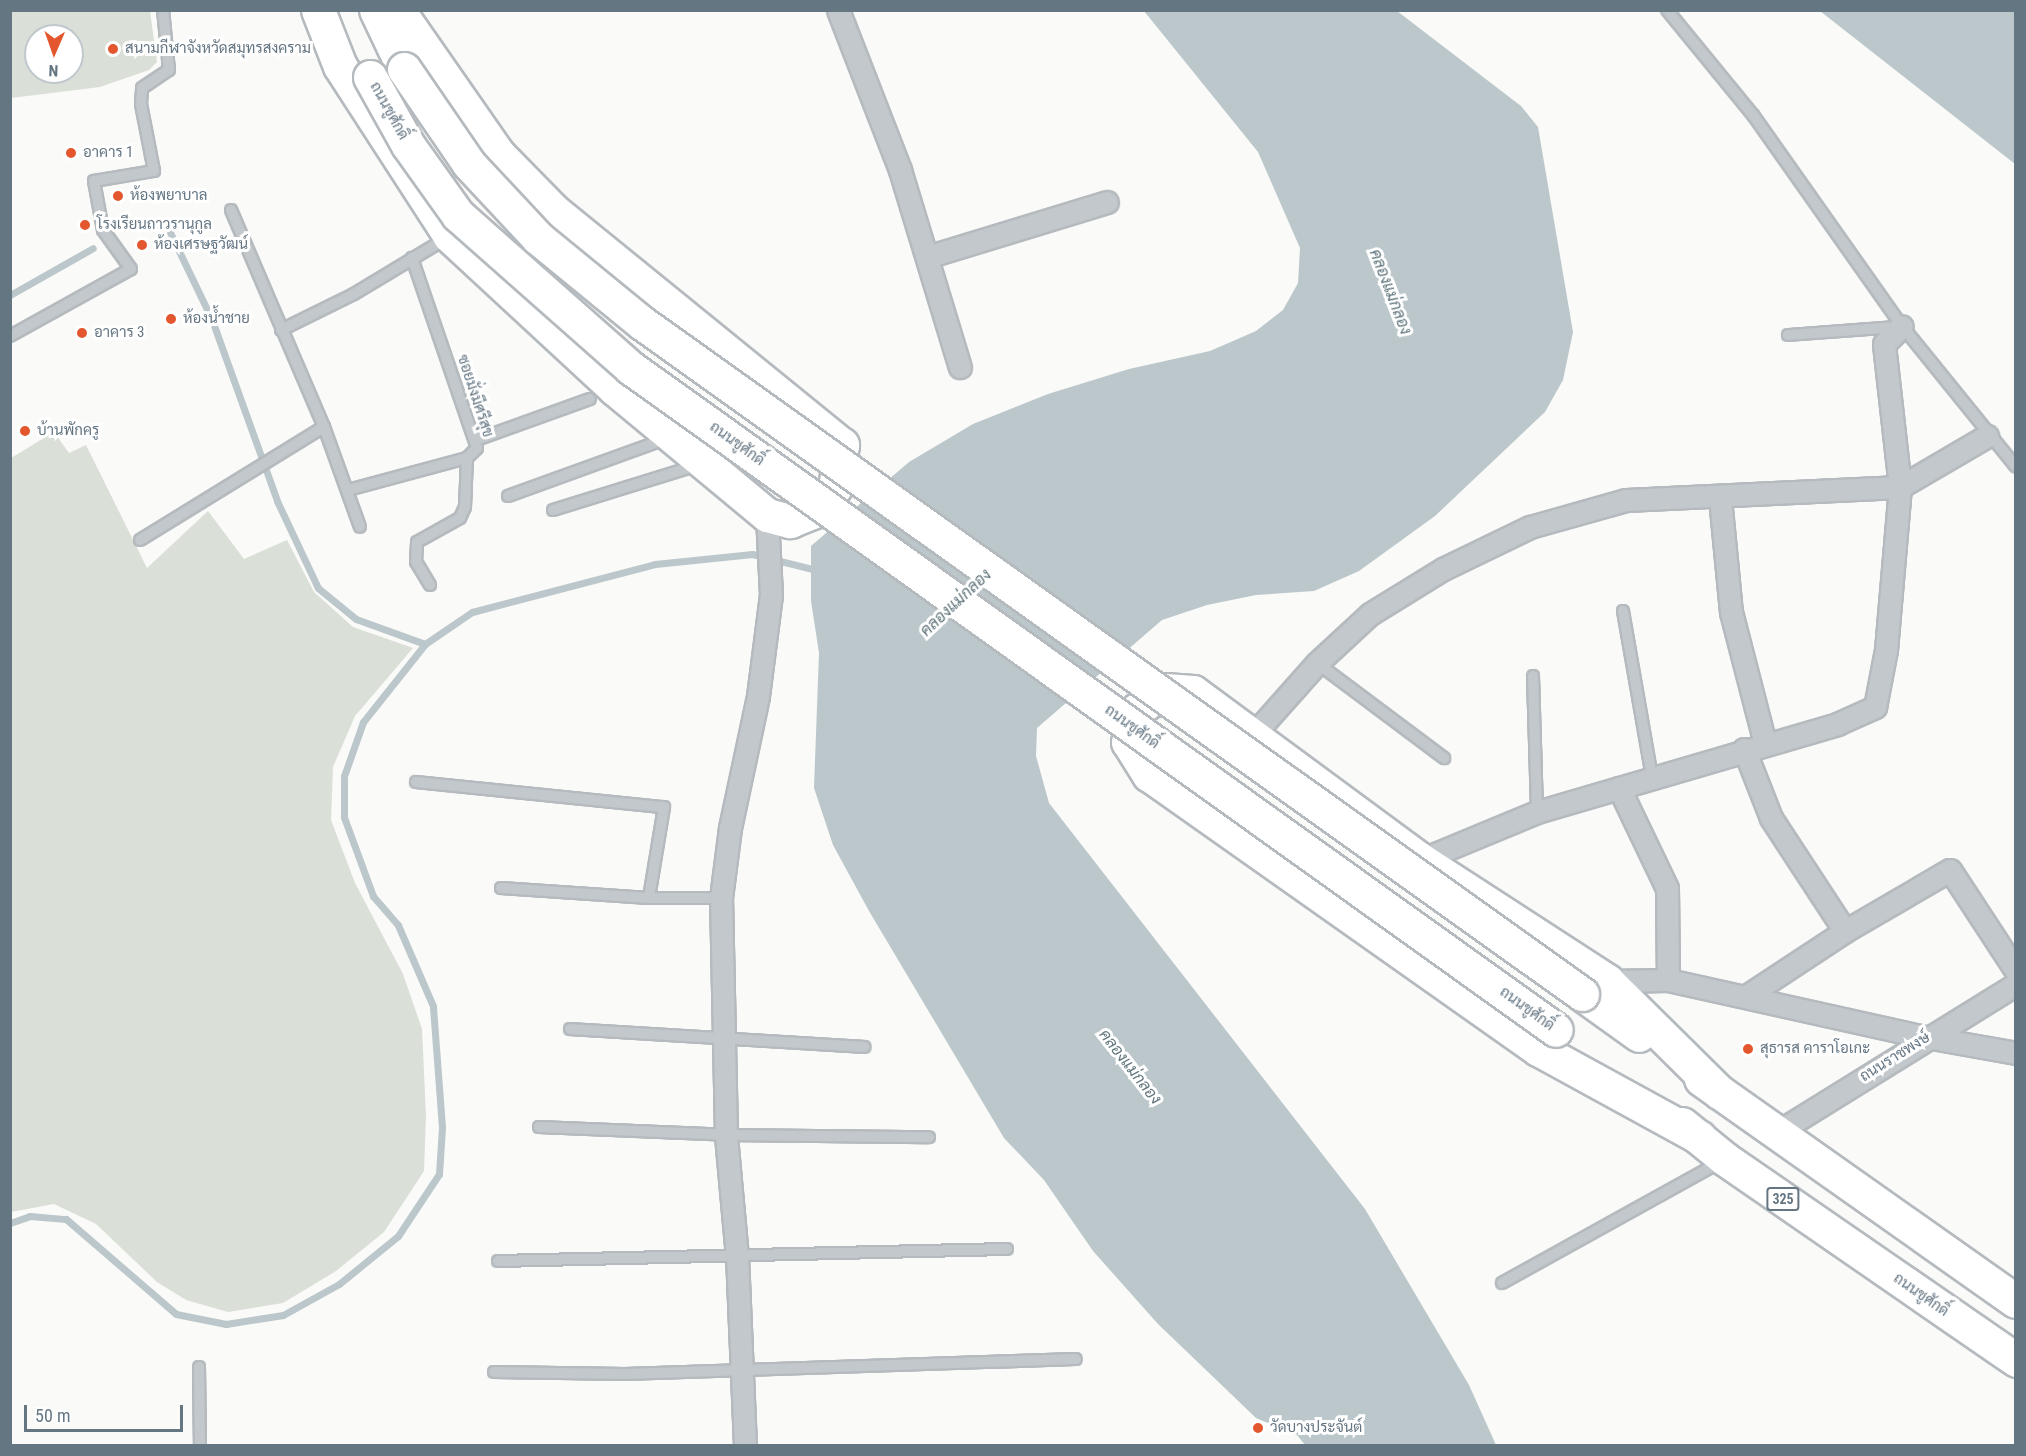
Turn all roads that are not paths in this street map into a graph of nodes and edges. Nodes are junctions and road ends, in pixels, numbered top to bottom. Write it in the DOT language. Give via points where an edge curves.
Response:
graph roads {
  1 [pos="163,10"];
  2 [pos="318,10"];
  3 [pos="333,10"];
  4 [pos="376,10"];
  5 [pos="398,10"];
  6 [pos="838,10"];
  7 [pos="1667,10"];
  8 [pos="1107,202"];
  9 [pos="231,210"];
  10 [pos="450,236"];
  11 [pos="927,257"];
  12 [pos="412,258"];
  13 [pos="1902,326"];
  14 [pos="281,330"];
  15 [pos="1788,335"];
  16 [pos="10,336"];
  17 [pos="960,367"];
  18 [pos="590,399"];
  19 [pos="324,427"];
  20 [pos="674,436"];
  21 [pos="1987,436"];
  22 [pos="476,440"];
  23 [pos="467,458"];
  24 [pos="704,463"];
  25 [pos="2016,467"];
  26 [pos="1900,487"];
  27 [pos="348,490"];
  28 [pos="508,496"];
  29 [pos="1720,498"];
  30 [pos="553,510"];
  31 [pos="360,527"];
  32 [pos="769,527"];
  33 [pos="140,540"];
  34 [pos="430,585"];
  35 [pos="1623,611"];
  36 [pos="1317,663"];
  37 [pos="1533,676"];
  38 [pos="1253,735"];
  39 [pos="1765,743"];
  40 [pos="1744,749"];
  41 [pos="1444,758"];
  42 [pos="1652,778"];
  43 [pos="416,782"];
  44 [pos="1619,788"];
  45 [pos="1537,812"];
  46 [pos="1421,860"];
  47 [pos="501,888"];
  48 [pos="649,898"];
  49 [pos="721,898"];
  50 [pos="1845,931"];
  51 [pos="2016,971"];
  52 [pos="1668,980"];
  53 [pos="2016,984"];
  54 [pos="1594,988"];
  55 [pos="1745,997"];
  56 [pos="570,1029"];
  57 [pos="1926,1037"];
  58 [pos="724,1039"];
  59 [pos="864,1047"];
  60 [pos="2016,1053"];
  61 [pos="539,1127"];
  62 [pos="1776,1133"];
  63 [pos="726,1136"];
  64 [pos="929,1137"];
  65 [pos="1700,1137"];
  66 [pos="1725,1159"];
  67 [pos="1007,1249"];
  68 [pos="737,1257"];
  69 [pos="498,1261"];
  70 [pos="1502,1283"];
  71 [pos="2016,1301"];
  72 [pos="1076,1359"];
  73 [pos="2016,1360"];
  74 [pos="199,1366"];
  75 [pos="744,1370"];
  76 [pos="494,1372"];
  77 [pos="200,1446"];
  78 [pos="745,1446"];
  1 -- 16 [label="lane" via="169,70 142,88 141,104 154,171 93,181 103,230 130,269"];
  2 -- 10 [label="main road" via="340,66"];
  3 -- 65 [label="main road, ถนนชูศักดิ์ / 325, bridge" via="408,145 458,215 631,368"];
  4 -- 54 [label="main road, bridge" via="404,69 469,164 538,238 642,323"];
  5 -- 32 [label="main road" via="498,154 554,211 842,445 835,487 812,512"];
  6 -- 11 [label="street" via="900,170"];
  7 -- 13 [label="lane" via="1753,115"];
  8 -- 11 [label="street"];
  9 -- 14 [label="lane"];
  10 -- 12 [label="lane"];
  10 -- 20 [label="main road" via="614,388"];
  11 -- 17 [label="street"];
  12 -- 14 [label="lane" via="354,294"];
  12 -- 22 [label="lane, ซอยมั่งมีศรีสุข"];
  13 -- 15 [label="lane"];
  13 -- 21 [label="lane"];
  13 -- 26 [label="street" via="1884,344"];
  14 -- 19 [label="lane"];
  18 -- 22 [label="lane"];
  19 -- 27 [label="lane"];
  19 -- 33 [label="lane"];
  20 -- 24 [label="main road"];
  20 -- 28 [label="lane"];
  21 -- 25 [label="lane"];
  21 -- 26 [label="street"];
  22 -- 23 [label="lane, ซอยมั่งมีศรีสุข" via="477,448"];
  23 -- 27 [label="lane"];
  23 -- 34 [label="lane" via="465,507 460,518 417,542 416,562"];
  24 -- 30 [label="lane"];
  24 -- 32 [label="main road"];
  26 -- 29 [label="street"];
  26 -- 39 [label="street" via="1886,650 1875,707 1837,724"];
  27 -- 31 [label="lane"];
  29 -- 36 [label="street" via="1626,500 1530,527 1443,569 1370,614"];
  29 -- 39 [label="street" via="1731,612"];
  32 -- 49 [label="street" via="771,595 758,696 730,828"];
  35 -- 42 [label="lane"];
  36 -- 38 [label="street"];
  36 -- 41 [label="lane"];
  37 -- 45 [label="lane"];
  38 -- 46 [label="main road"];
  38 -- 65 [label="main road" via="1193,692 1165,690 1138,709 1128,742 1149,775 1538,1049"];
  39 -- 40 [label="street"];
  40 -- 42 [label="street"];
  40 -- 50 [label="street" via="1771,818"];
  42 -- 44 [label="street"];
  43 -- 48 [label="lane" via="664,807"];
  44 -- 45 [label="street"];
  44 -- 52 [label="street" via="1667,888"];
  45 -- 46 [label="street"];
  46 -- 54 [label="main road"];
  47 -- 48 [label="lane"];
  48 -- 49 [label="lane"];
  49 -- 58 [label="street"];
  50 -- 51 [label="street" via="1950,870"];
  50 -- 55 [label="street"];
  52 -- 54 [label="street"];
  52 -- 55 [label="street"];
  53 -- 57 [label="street, ถนนราชพงษ์"];
  54 -- 62 [label="main road" via="1719,1092"];
  55 -- 57 [label="street"];
  56 -- 58 [label="lane"];
  57 -- 60 [label="street"];
  57 -- 62 [label="street, ถนนราชพงษ์"];
  58 -- 59 [label="lane"];
  58 -- 63 [label="street"];
  61 -- 63 [label="lane"];
  62 -- 71 [label="main road"];
  63 -- 64 [label="lane"];
  63 -- 68 [label="street"];
  65 -- 66 [label="main road, ถนนชูศักดิ์ / 325"];
  66 -- 70 [label="lane"];
  66 -- 73 [label="main road, ถนนชูศักดิ์ / 325"];
  67 -- 68 [label="lane"];
  68 -- 69 [label="lane"];
  68 -- 75 [label="street"];
  72 -- 75 [label="lane"];
  74 -- 77 [label="lane"];
  75 -- 76 [label="lane" via="625,1374"];
  75 -- 78 [label="street"];
}
